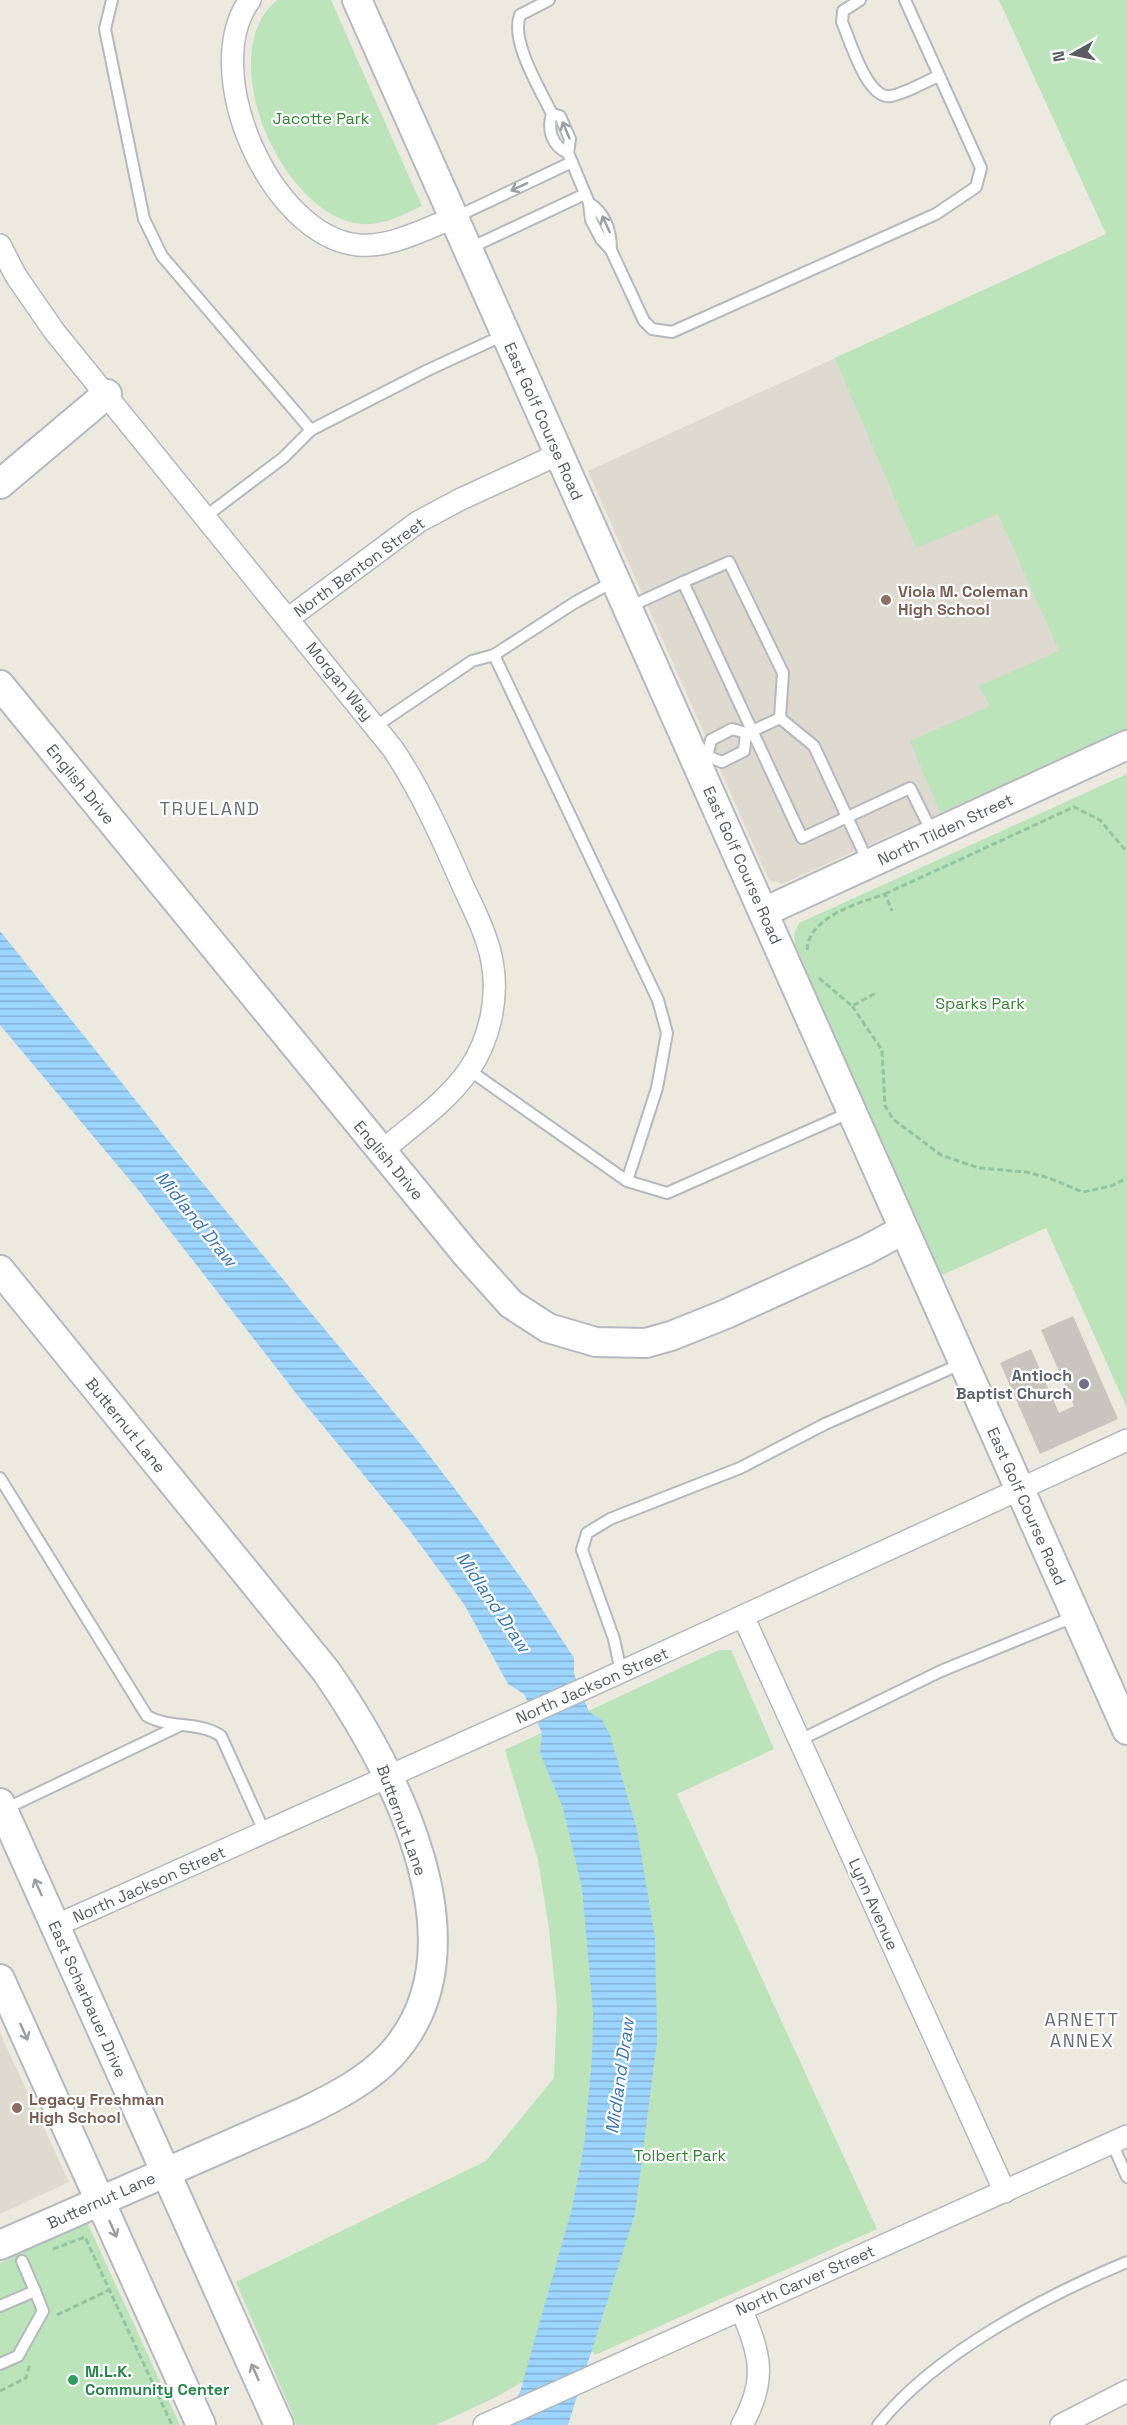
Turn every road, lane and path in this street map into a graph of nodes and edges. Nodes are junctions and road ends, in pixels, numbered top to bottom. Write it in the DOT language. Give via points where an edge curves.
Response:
graph roads {
  1 [pos="112,0"];
  2 [pos="250,0"];
  3 [pos="357,0"];
  4 [pos="549,0"];
  5 [pos="860,0"];
  6 [pos="905,0"];
  7 [pos="939,76"];
  8 [pos="552,114"];
  9 [pos="570,157"];
  10 [pos="587,198"];
  11 [pos="454,218"];
  12 [pos="0,245"];
  13 [pos="468,249"];
  14 [pos="506,335"];
  15 [pos="107,394"];
  16 [pos="311,430"];
  17 [pos="559,454"];
  18 [pos="1,482"];
  19 [pos="206,516"];
  20 [pos="616,580"];
  21 [pos="683,582"];
  22 [pos="628,608"];
  23 [pos="289,618"];
  24 [pos="494,655"];
  25 [pos="0,686"];
  26 [pos="780,718"];
  27 [pos="376,726"];
  28 [pos="749,732"];
  29 [pos="1127,746"];
  30 [pos="702,759"];
  31 [pos="846,818"];
  32 [pos="933,834"];
  33 [pos="1127,852"];
  34 [pos="869,864"];
  35 [pos="885,894"];
  36 [pos="892,911"];
  37 [pos="764,912"];
  38 [pos="810,956"];
  39 [pos="817,972"];
  40 [pos="876,993"];
  41 [pos="852,1006"];
  42 [pos="469,1070"];
  43 [pos="851,1112"];
  44 [pos="382,1151"];
  45 [pos="1127,1178"];
  46 [pos="627,1181"];
  47 [pos="903,1230"];
  48 [pos="0,1270"];
  49 [pos="963,1363"];
  50 [pos="1127,1440"];
  51 [pos="0,1478"];
  52 [pos="1020,1488"];
  53 [pos="743,1616"];
  54 [pos="1076,1616"];
  55 [pos="621,1672"];
  56 [pos="180,1725"];
  57 [pos="1127,1730"];
  58 [pos="800,1740"];
  59 [pos="388,1776"];
  60 [pos="2,1807"];
  61 [pos="264,1832"];
  62 [pos="55,1926"];
  63 [pos="0,1979"];
  64 [pos="1120,2140"];
  65 [pos="166,2171"];
  66 [pos="1127,2177"];
  67 [pos="1005,2192"];
  68 [pos="100,2200"];
  69 [pos="11,2253"];
  70 [pos="1127,2262"];
  71 [pos="34,2290"];
  72 [pos="109,2290"];
  73 [pos="0,2306"];
  74 [pos="741,2309"];
  75 [pos="53,2319"];
  76 [pos="30,2354"];
  77 [pos="0,2364"];
  78 [pos="0,2391"];
  79 [pos="1127,2391"];
  80 [pos="172,2425"];
  81 [pos="201,2425"];
  82 [pos="279,2425"];
  83 [pos="484,2425"];
  84 [pos="742,2425"];
  85 [pos="879,2425"];
  86 [pos="1061,2425"];
  1 -- 16 [label="lane" via="105,29 144,219 162,256"];
  2 -- 11 [label="street" via="235,36 238,107 258,161 282,196 329,236 358,245 391,242"];
  3 -- 11 [label="street, East Golf Course Road"];
  4 -- 8 [label="lane" via="520,15 516,25 518,39"];
  5 -- 7 [label="lane" via="843,11 842,22 870,87 890,96"];
  6 -- 7 [label="lane"];
  7 -- 10 [label="lane" via="981,168 976,187 936,214 672,332 652,329 644,321 611,250 611,236 603,217"];
  9 -- 8 [label="lane, one-way" via="568,132 560,116"];
  8 -- 9 [label="lane" via="549,123 553,141"];
  9 -- 10 [label="lane"];
  9 -- 11 [label="lane, one-way"];
  10 -- 13 [label="lane"];
  11 -- 13 [label="street, East Golf Course Road"];
  12 -- 15 [label="street, Morgan Way" via="41,313"];
  13 -- 14 [label="street, East Golf Course Road"];
  14 -- 16 [label="lane"];
  14 -- 17 [label="street, East Golf Course Road"];
  15 -- 18 [label="street"];
  15 -- 19 [label="street, Morgan Way"];
  16 -- 19 [label="lane" via="283,458"];
  17 -- 20 [label="street, East Golf Course Road"];
  17 -- 23 [label="street, North Benton Street" via="418,522"];
  19 -- 23 [label="street, Morgan Way"];
  20 -- 22 [label="street, East Golf Course Road"];
  20 -- 24 [label="lane"];
  21 -- 22 [label="lane"];
  21 -- 26 [label="lane" via="729,562 783,673"];
  21 -- 28 [label="lane"];
  22 -- 30 [label="street, East Golf Course Road"];
  23 -- 27 [label="street, Morgan Way"];
  24 -- 27 [label="lane" via="472,661"];
  24 -- 46 [label="lane" via="658,1000 667,1033 657,1088"];
  25 -- 44 [label="street, English Drive"];
  26 -- 28 [label="lane"];
  26 -- 31 [label="lane" via="814,746"];
  27 -- 42 [label="street, Morgan Way" via="417,790 487,942 494,980 490,1025"];
  28 -- 30 [label="lane" via="732,729 711,740"];
  28 -- 30 [label="lane" via="744,751 722,762"];
  28 -- 31 [label="lane" via="802,838"];
  29 -- 32 [label="street, North Tilden Street"];
  30 -- 37 [label="street, East Golf Course Road"];
  31 -- 32 [label="lane" via="910,788"];
  31 -- 34 [label="lane"];
  32 -- 34 [label="street, North Tilden Street"];
  33 -- 35 [label="path" via="1100,820 1074,807"];
  34 -- 37 [label="street, North Tilden Street"];
  35 -- 36 [label="path"];
  35 -- 38 [label="path" via="838,910 814,932 806,948"];
  37 -- 43 [label="street, East Golf Course Road"];
  39 -- 41 [label="path" via="820,980"];
  40 -- 41 [label="path"];
  41 -- 45 [label="path" via="882,1050 885,1106 893,1119 941,1155 979,1168 1049,1178 1083,1192"];
  42 -- 44 [label="street, Morgan Way" via="450,1095"];
  42 -- 46 [label="lane"];
  43 -- 46 [label="lane" via="667,1193"];
  43 -- 47 [label="street, East Golf Course Road"];
  44 -- 47 [label="street, English Drive" via="512,1304 548,1328 596,1342 646,1343 671,1336"];
  47 -- 49 [label="street, East Golf Course Road"];
  48 -- 59 [label="street, Butternut Lane" via="326,1671 362,1722"];
  49 -- 52 [label="street, East Golf Course Road"];
  49 -- 55 [label="lane" via="825,1424 740,1468 610,1519 587,1533 582,1550 614,1639"];
  50 -- 52 [label="street, North Jackson Street"];
  51 -- 56 [label="lane" via="147,1716 160,1723"];
  52 -- 53 [label="street, North Jackson Street"];
  52 -- 54 [label="street, East Golf Course Road"];
  53 -- 55 [label="street, North Jackson Street"];
  53 -- 58 [label="street, Lynn Avenue"];
  54 -- 57 [label="street, East Golf Course Road"];
  54 -- 58 [label="lane" via="941,1671"];
  55 -- 59 [label="street, North Jackson Street"];
  56 -- 60 [label="lane"];
  56 -- 61 [label="lane" via="211,1730 221,1736"];
  58 -- 67 [label="street, Lynn Avenue"];
  59 -- 61 [label="street, North Jackson Street"];
  59 -- 65 [label="street, Butternut Lane" via="416,1851 433,1928 431,1974 422,2005 403,2040 381,2066 335,2097"];
  62 -- 60 [label="street, East Scharbauer Drive, one-way"];
  61 -- 62 [label="street, North Jackson Street"];
  62 -- 65 [label="street, East Scharbauer Drive"];
  63 -- 68 [label="street, one-way"];
  64 -- 66 [label="lane"];
  64 -- 67 [label="street, North Carver Street"];
  65 -- 68 [label="street, Butternut Lane"];
  82 -- 65 [label="street, East Scharbauer Drive, one-way"];
  67 -- 74 [label="street, North Carver Street"];
  68 -- 69 [label="street, Butternut Lane"];
  68 -- 81 [label="street, one-way"];
  69 -- 71 [label="lane"];
  69 -- 72 [label="path" via="84,2237"];
  70 -- 85 [label="lane" via="1068,2287 938,2367"];
  71 -- 73 [label="lane"];
  71 -- 77 [label="lane" via="43,2311 18,2356"];
  72 -- 75 [label="path"];
  72 -- 80 [label="path"];
  74 -- 83 [label="street, North Carver Street"];
  74 -- 84 [label="street" via="756,2343 760,2364 758,2388"];
  76 -- 78 [label="path" via="26,2378"];
  79 -- 86 [label="street"];
}
